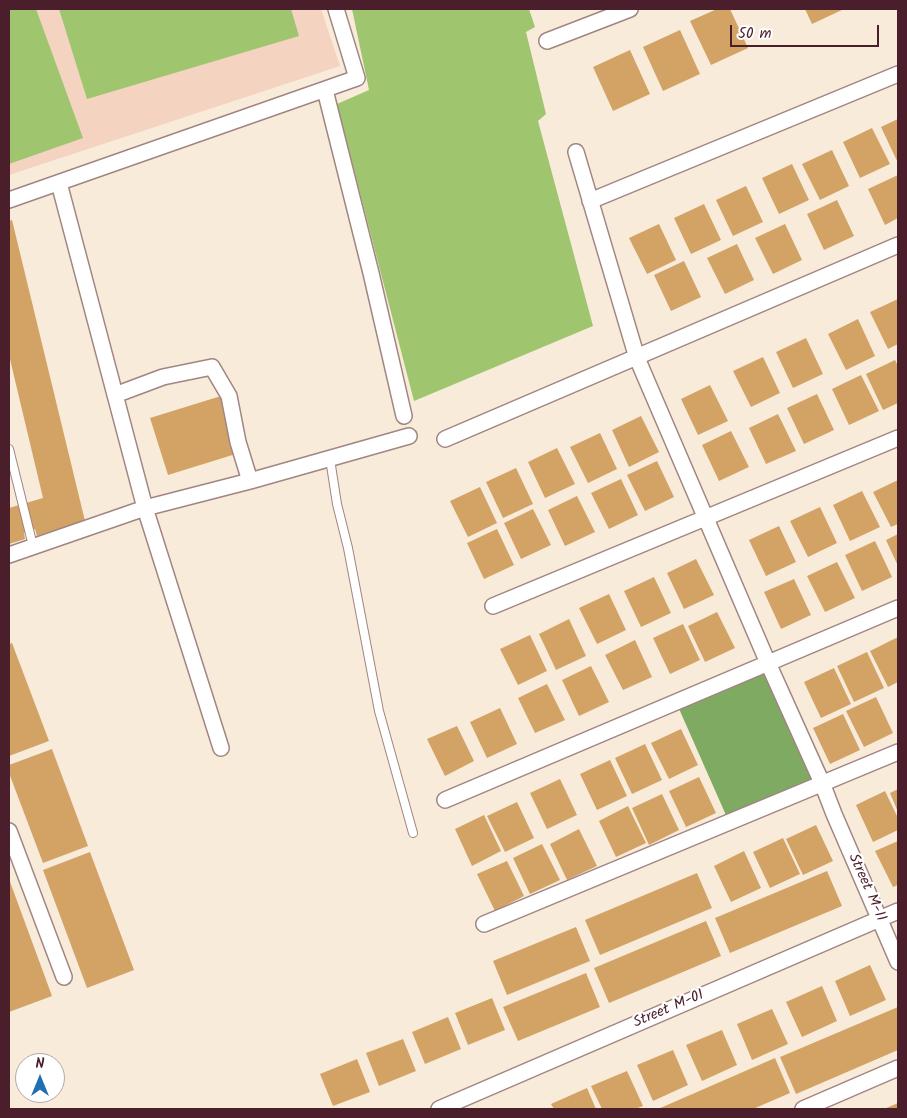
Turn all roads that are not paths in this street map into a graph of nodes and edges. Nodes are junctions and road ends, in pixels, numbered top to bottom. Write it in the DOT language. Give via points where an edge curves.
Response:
graph roads {
  1 [pos="336,9"];
  2 [pos="630,9"];
  3 [pos="547,41"];
  4 [pos="898,74"];
  5 [pos="325,90"];
  6 [pos="576,152"];
  7 [pos="59,183"];
  8 [pos="9,200"];
  9 [pos="590,201"];
  10 [pos="898,245"];
  11 [pos="637,358"];
  12 [pos="115,395"];
  13 [pos="404,416"];
  14 [pos="409,436"];
  15 [pos="898,438"];
  16 [pos="445,439"];
  17 [pos="9,449"];
  18 [pos="330,459"];
  19 [pos="250,481"];
  20 [pos="146,508"];
  21 [pos="706,518"];
  22 [pos="33,546"];
  23 [pos="9,555"];
  24 [pos="493,606"];
  25 [pos="898,608"];
  26 [pos="768,663"];
  27 [pos="221,748"];
  28 [pos="898,752"];
  29 [pos="822,783"];
  30 [pos="445,800"];
  31 [pos="9,830"];
  32 [pos="413,833"];
  33 [pos="898,911"];
  34 [pos="880,919"];
  35 [pos="484,924"];
  36 [pos="898,962"];
  37 [pos="64,977"];
  38 [pos="898,1068"];
  39 [pos="439,1109"];
  40 [pos="803,1109"];
  1 -- 5 [label="street" via="357,78"];
  2 -- 3 [label="street"];
  4 -- 9 [label="street"];
  5 -- 7 [label="street"];
  5 -- 13 [label="street"];
  6 -- 9 [label="street, Street M-11"];
  7 -- 8 [label="street"];
  7 -- 12 [label="street"];
  9 -- 11 [label="street, Street M-11"];
  10 -- 11 [label="street"];
  11 -- 16 [label="street"];
  11 -- 21 [label="street, Street M-11"];
  12 -- 19 [label="street" via="163,377 212,367 229,396"];
  12 -- 20 [label="street"];
  14 -- 18 [label="street"];
  15 -- 21 [label="street"];
  17 -- 22 [label="lane"];
  18 -- 19 [label="street"];
  18 -- 32 [label="lane" via="379,712"];
  19 -- 20 [label="street"];
  20 -- 22 [label="street"];
  20 -- 27 [label="street"];
  21 -- 24 [label="street"];
  21 -- 26 [label="street, Street M-11"];
  22 -- 23 [label="street"];
  25 -- 26 [label="street"];
  26 -- 29 [label="street, Street M-11"];
  26 -- 30 [label="street"];
  28 -- 29 [label="street"];
  29 -- 34 [label="street, Street M-11"];
  29 -- 35 [label="street"];
  31 -- 37 [label="street"];
  33 -- 34 [label="street, Street M-01"];
  34 -- 36 [label="street, Street M-11"];
  34 -- 39 [label="street, Street M-01"];
  38 -- 40 [label="street"];
}
